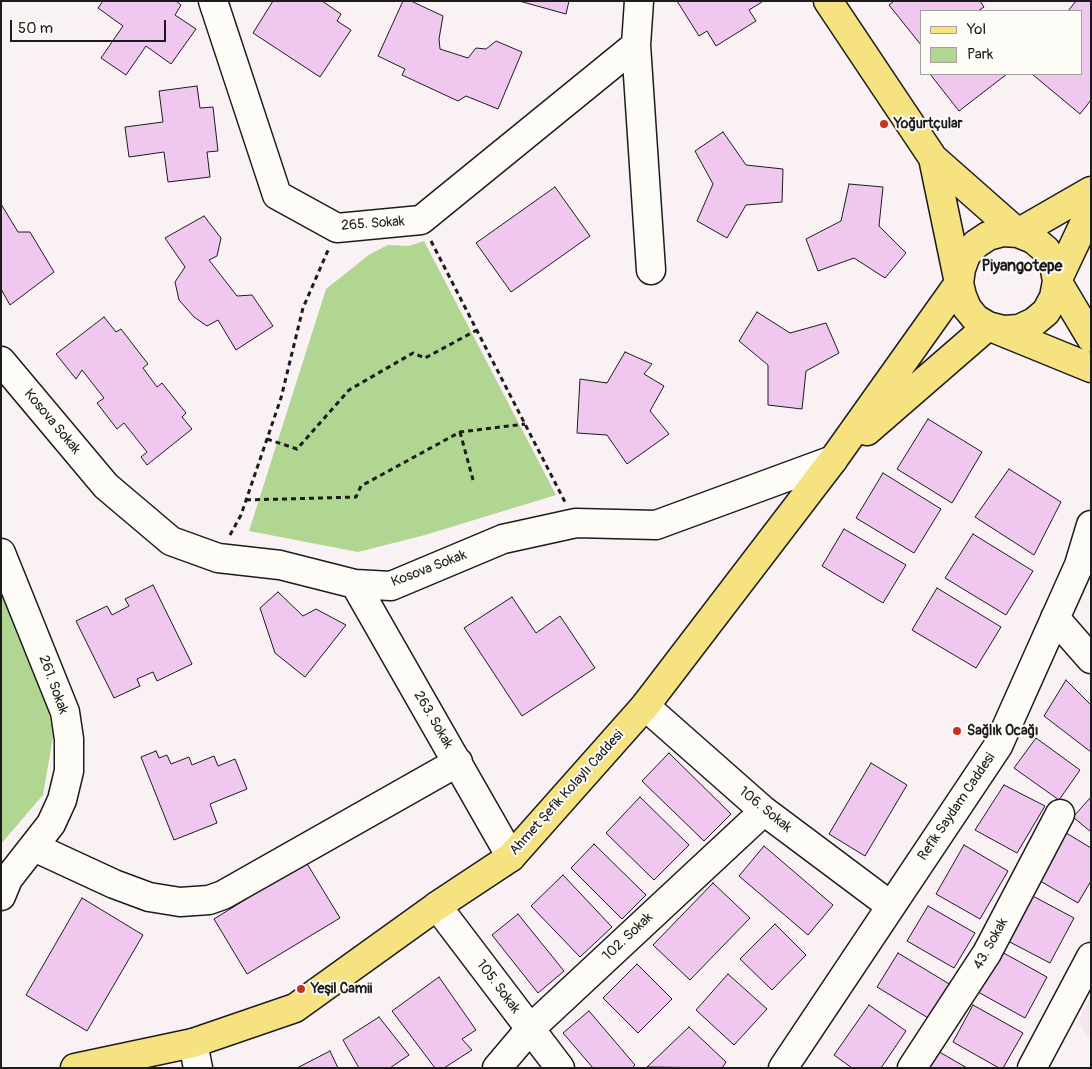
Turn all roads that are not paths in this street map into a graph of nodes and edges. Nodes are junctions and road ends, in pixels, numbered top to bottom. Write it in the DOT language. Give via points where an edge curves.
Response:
graph roads {
  1 [pos="212,1"];
  2 [pos="638,1"];
  3 [pos="828,1"];
  4 [pos="636,45"];
  5 [pos="932,158"];
  6 [pos="1091,191"];
  7 [pos="1091,210"];
  8 [pos="1018,233"];
  9 [pos="651,270"];
  10 [pos="1057,281"];
  11 [pos="959,283"];
  12 [pos="988,326"];
  13 [pos="1091,338"];
  14 [pos="1,361"];
  15 [pos="1091,368"];
  16 [pos="834,460"];
  17 [pos="1091,524"];
  18 [pos="1,553"];
  19 [pos="355,584"];
  20 [pos="1055,618"];
  21 [pos="1091,659"];
  22 [pos="645,706"];
  23 [pos="458,762"];
  24 [pos="764,811"];
  25 [pos="1060,814"];
  26 [pos="34,847"];
  27 [pos="511,856"];
  28 [pos="1,896"];
  29 [pos="437,906"];
  30 [pos="891,906"];
  31 [pos="1091,957"];
  32 [pos="530,1029"];
  33 [pos="196,1055"];
  34 [pos="75,1068"];
  35 [pos="497,1068"];
  36 [pos="560,1068"];
  37 [pos="783,1068"];
  38 [pos="912,1068"];
  39 [pos="1032,1068"];
  1 -- 4 [label="street, 265. Sokak" via="277,195 338,228 421,220"];
  2 -- 4 [label="street"];
  3 -- 5 [label="main road"];
  4 -- 9 [label="street"];
  5 -- 8 [label="main road"];
  5 -- 11 [label="main road"];
  6 -- 8 [label="main road"];
  7 -- 10 [label="main road"];
  8 -- 10 [label="main road" via="1033,239 1046,250 1054,265"];
  8 -- 11 [label="main road" via="1003,232 976,244 966,255"];
  10 -- 12 [label="main road" via="1054,297 1046,312 1034,322 1019,329 1003,330"];
  10 -- 13 [label="main road"];
  11 -- 12 [label="main road" via="968,308"];
  11 -- 16 [label="main road"];
  12 -- 15 [label="main road"];
  12 -- 16 [label="main road"];
  14 -- 19 [label="street, Kosova Sokak" via="106,486 171,541 218,558 280,565"];
  16 -- 19 [label="street, Kosova Sokak" via="656,525 576,522 503,539 391,586"];
  16 -- 22 [label="main road, Ahmet Şefik Kolaylı Caddesi"];
  17 -- 20 [label="street, Refik Saydam Caddesi" via="1079,565"];
  18 -- 26 [label="street, 261. Sokak" via="64,712 70,739 69,771 62,800 51,824"];
  19 -- 23 [label="street, 263. Sokak"];
  20 -- 21 [label="street"];
  20 -- 30 [label="street, Refik Saydam Caddesi" via="998,746"];
  22 -- 24 [label="street, 106. Sokak"];
  22 -- 27 [label="main road, Ahmet Şefik Kolaylı Caddesi"];
  23 -- 26 [label="street" via="209,900 180,902 149,897"];
  23 -- 27 [label="street, 263. Sokak"];
  24 -- 30 [label="street, 106. Sokak"];
  24 -- 32 [label="street, 102. Sokak"];
  25 -- 38 [label="street, 43. Sokak" via="987,953"];
  26 -- 28 [label="street, 261. Sokak" via="8,879"];
  27 -- 29 [label="main road, Ahmet Şefik Kolaylı Caddesi"];
  29 -- 32 [label="street, 105. Sokak"];
  29 -- 33 [label="main road, Ahmet Şefik Kolaylı Caddesi" via="295,1008"];
  30 -- 37 [label="street, Refik Saydam Caddesi"];
  31 -- 39 [label="street"];
  32 -- 35 [label="street, 102. Sokak"];
  32 -- 36 [label="street, 105. Sokak"];
  33 -- 34 [label="main road, Ahmet Şefik Kolaylı Caddesi"];
}
